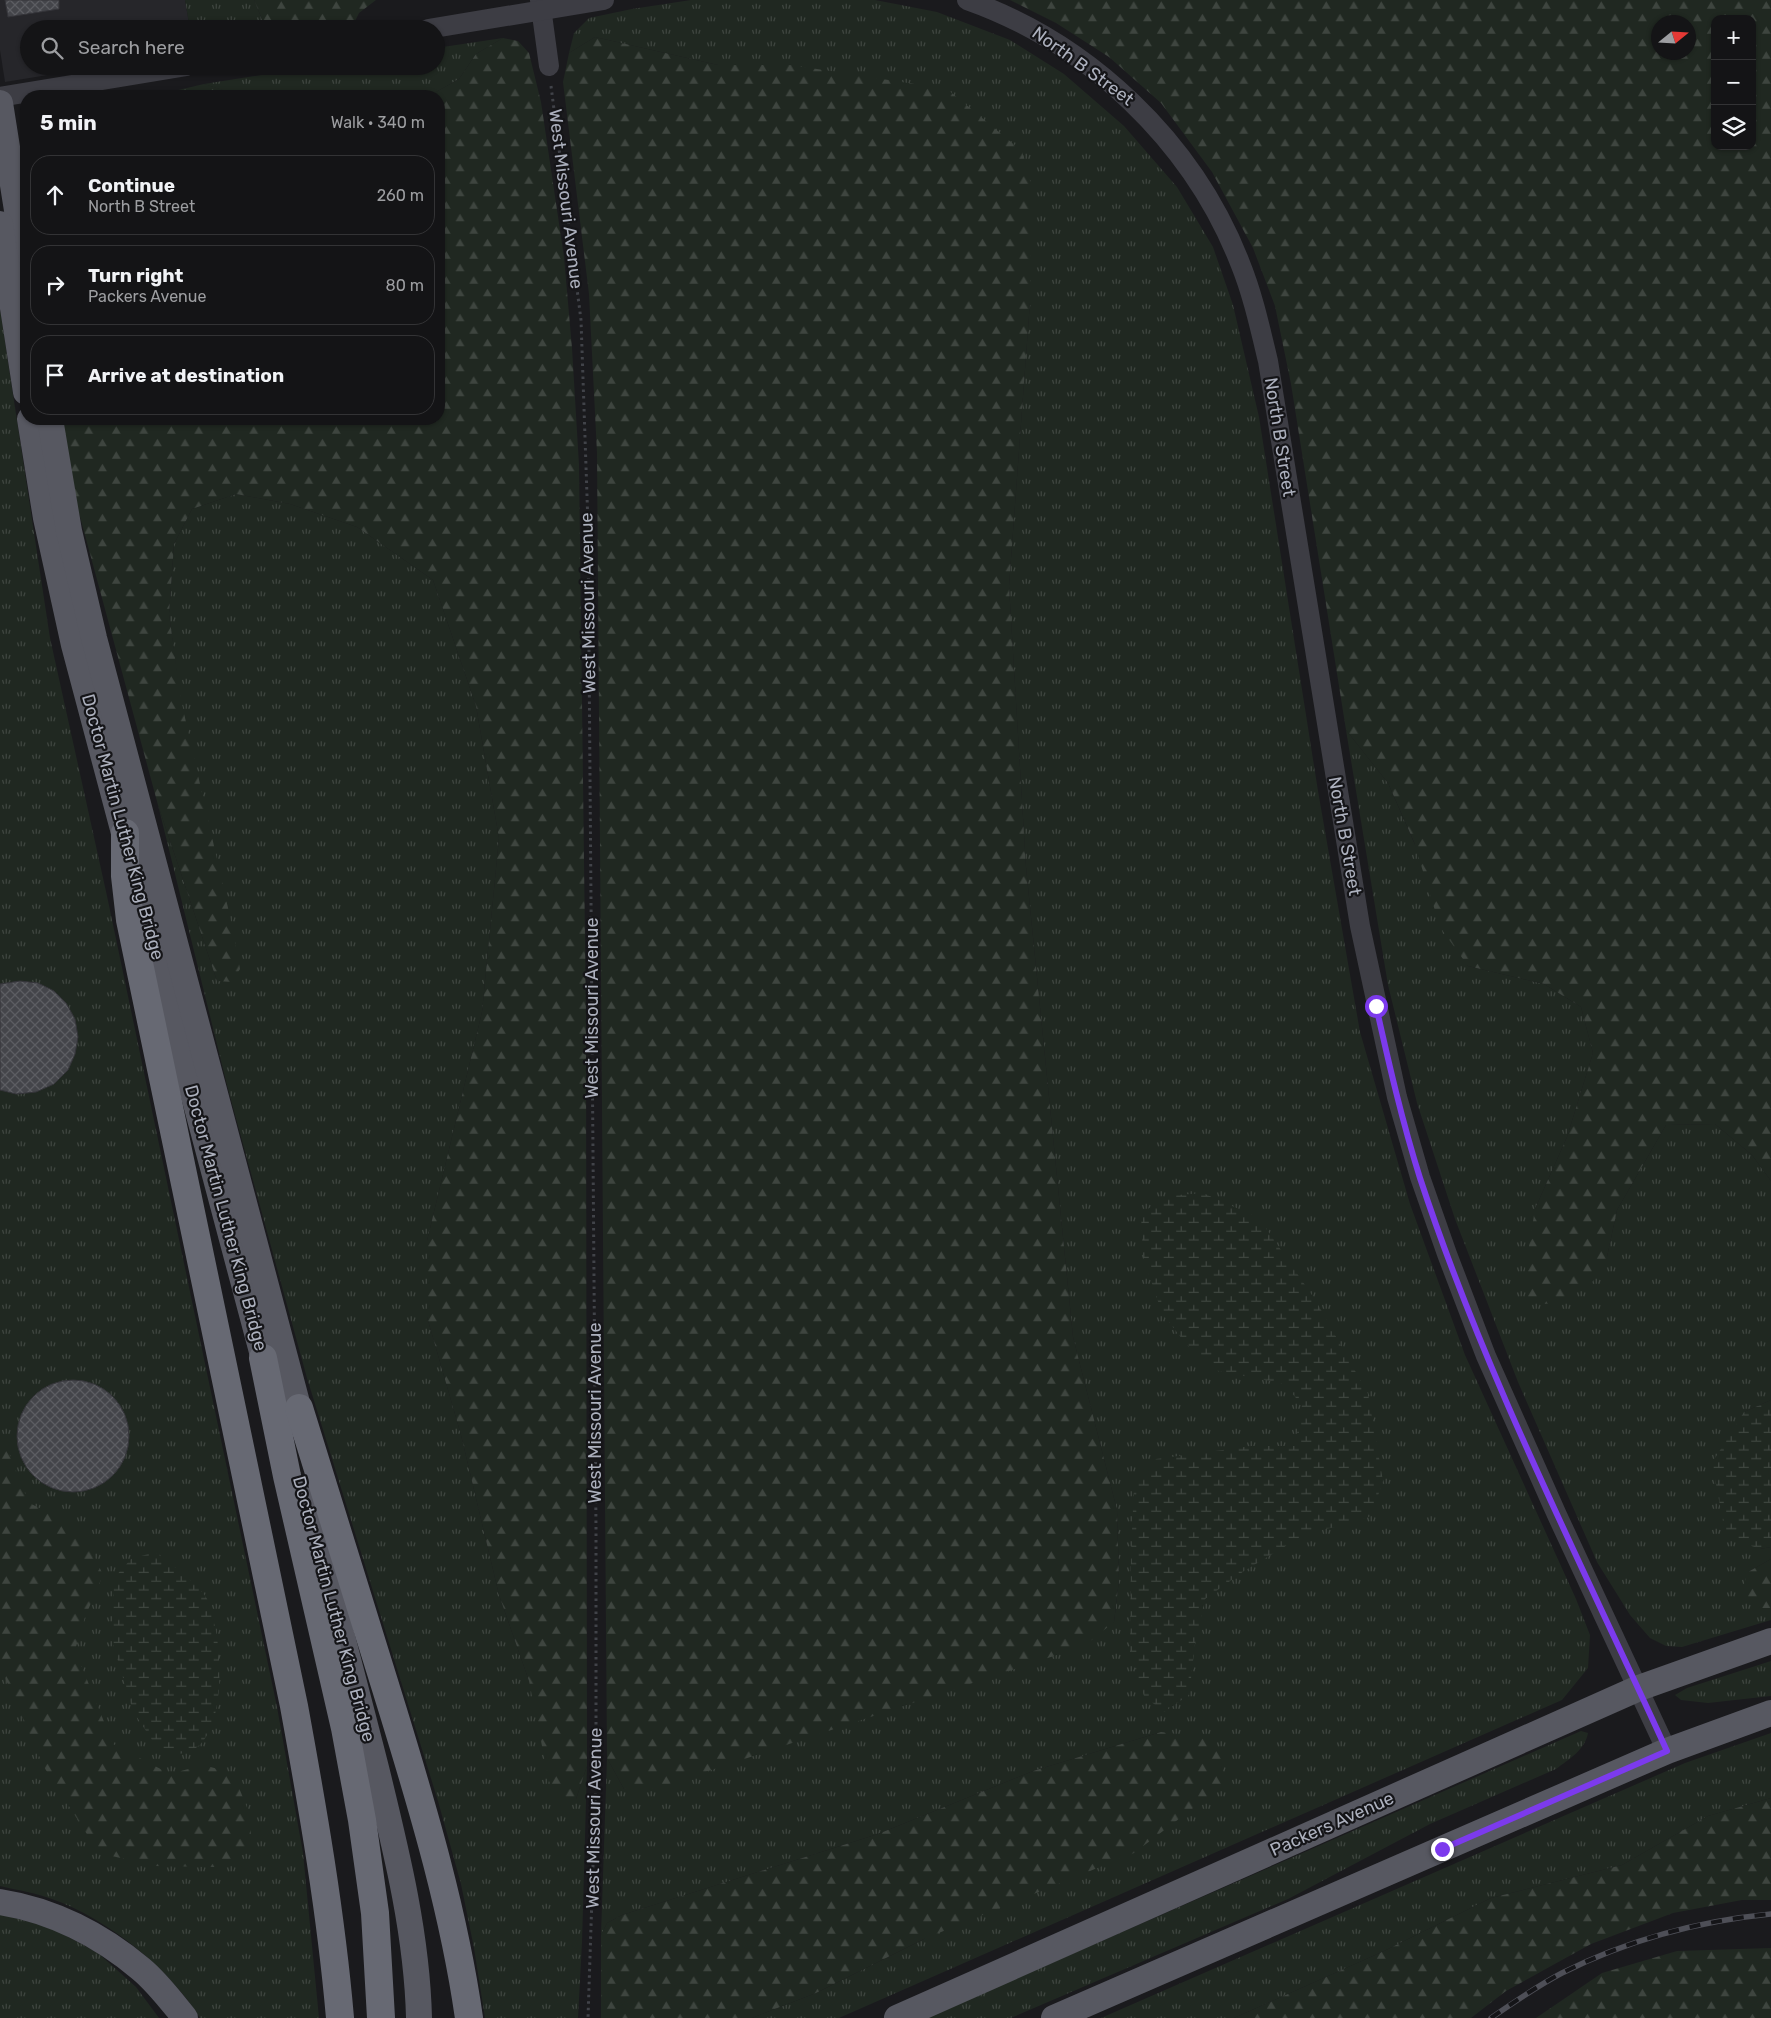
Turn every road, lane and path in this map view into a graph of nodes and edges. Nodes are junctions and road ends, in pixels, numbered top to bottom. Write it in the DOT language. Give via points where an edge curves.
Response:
graph roads {
  1 [pos="604,0"];
  2 [pos="967,0"];
  3 [pos="541,6"];
  4 [pos="445,26"];
  5 [pos="549,66"];
  6 [pos="133,75"];
  7 [pos="42,90"];
  8 [pos="20,94"];
  9 [pos="0,97"];
  10 [pos="0,103"];
  11 [pos="0,224"];
  12 [pos="20,229"];
  13 [pos="20,353"];
  14 [pos="32,425"];
  15 [pos="50,425"];
  16 [pos="48,468"];
  17 [pos="125,833"];
  18 [pos="263,1358"];
  19 [pos="299,1408"];
  20 [pos="1771,1641"];
  21 [pos="1639,1688"];
  22 [pos="1771,1713"];
  23 [pos="1667,1751"];
  24 [pos="0,1902"];
  25 [pos="185,2018"];
  26 [pos="340,2018"];
  27 [pos="381,2018"];
  28 [pos="419,2018"];
  29 [pos="437,2018"];
  30 [pos="469,2018"];
  31 [pos="588,2018"];
  32 [pos="898,2018"];
  33 [pos="1054,2018"];
  1 -- 3 [label="street"];
  2 -- 21 [label="street, North B Street" via="1035,30 1074,55 1134,103 1192,173 1219,217 1240,262 1268,361 1360,926 1397,1097 1420,1177 1486,1356"];
  3 -- 4 [label="street"];
  3 -- 5 [label="street"];
  5 -- 31 [label="path, West Missouri Avenue" via="581,320 588,524 596,1774"];
  6 -- 7 [label="street"];
  8 -- 9 [label="street"];
  10 -- 12 [label="main road"];
  11 -- 13 [label="main road"];
  14 -- 16 [label="main road, Doctor Martin Luther King Bridge"];
  15 -- 16 [label="main road, Doctor Martin Luther King Bridge"];
  16 -- 17 [label="main road, Doctor Martin Luther King Bridge" via="48,528 74,645"];
  16 -- 19 [label="main road, Doctor Martin Luther King Bridge" via="69,531 94,638"];
  17 -- 18 [label="main road, Doctor Martin Luther King Bridge"];
  17 -- 26 [label="highway" via="130,920 294,1706 318,1838"];
  18 -- 27 [label="highway" via="345,1728 362,1820 375,1913"];
  18 -- 28 [label="main road, Doctor Martin Luther King Bridge" via="312,1523 391,1829 410,1924"];
  19 -- 29 [label="main road, Doctor Martin Luther King Bridge" via="412,1847 429,1934"];
  19 -- 30 [label="highway" via="428,1825 450,1915"];
  20 -- 21 [label="main road, Packers Avenue"];
  21 -- 23 [label="street, North B Street"];
  21 -- 32 [label="main road, Packers Avenue"];
  22 -- 23 [label="main road"];
  23 -- 33 [label="main road"];
  24 -- 25 [label="main road" via="39,1910 89,1932 142,1969"];
}
